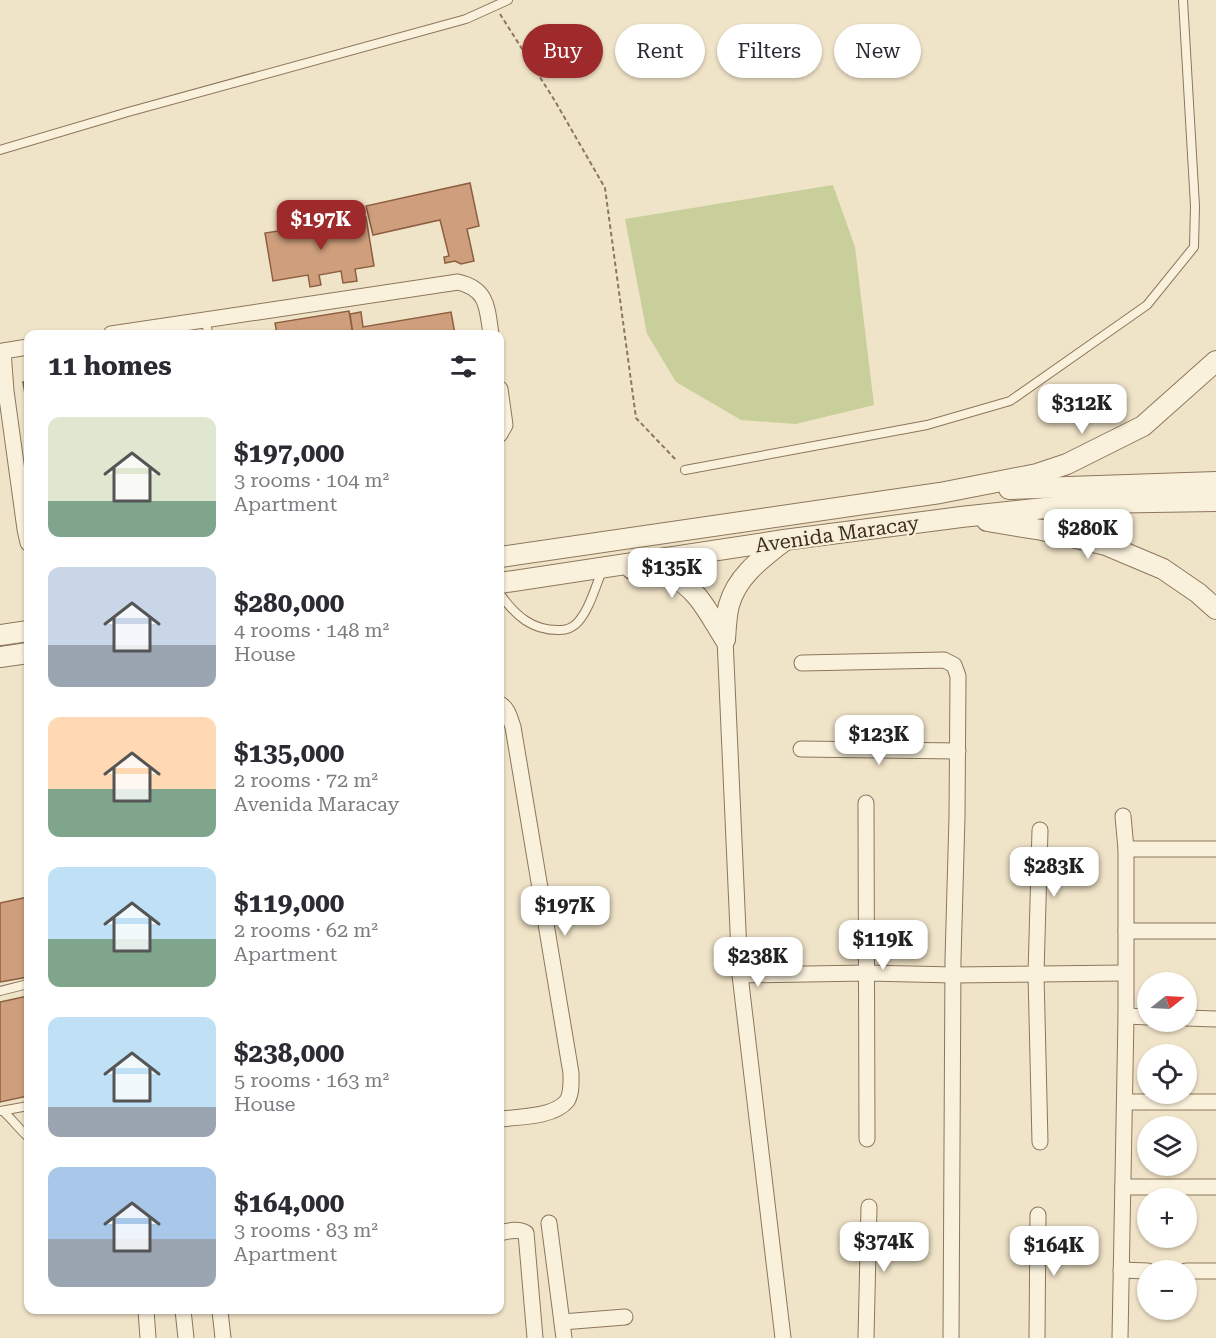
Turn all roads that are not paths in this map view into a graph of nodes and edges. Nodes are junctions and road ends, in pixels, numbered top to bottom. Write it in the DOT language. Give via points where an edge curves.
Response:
graph roads {
  1 [pos="508,0"];
  2 [pos="1183,0"];
  3 [pos="0,150"];
  4 [pos="207,327"];
  5 [pos="166,330"];
  6 [pos="490,330"];
  7 [pos="24,348"];
  8 [pos="1,351"];
  9 [pos="1216,361"];
  10 [pos="3,392"];
  11 [pos="685,470"];
  12 [pos="1216,482"];
  13 [pos="940,493"];
  14 [pos="1216,501"];
  15 [pos="24,515"];
  16 [pos="961,517"];
  17 [pos="784,540"];
  18 [pos="504,556"];
  19 [pos="609,568"];
  20 [pos="504,582"];
  21 [pos="504,600"];
  22 [pos="1216,609"];
  23 [pos="24,632"];
  24 [pos="0,635"];
  25 [pos="725,639"];
  26 [pos="24,654"];
  27 [pos="0,657"];
  28 [pos="802,663"];
  29 [pos="504,706"];
  30 [pos="801,749"];
  31 [pos="958,751"];
  32 [pos="866,803"];
  33 [pos="1123,816"];
  34 [pos="1040,830"];
  35 [pos="1126,849"];
  36 [pos="1216,849"];
  37 [pos="1126,931"];
  38 [pos="1216,931"];
  39 [pos="867,973"];
  40 [pos="1125,973"];
  41 [pos="1036,974"];
  42 [pos="740,975"];
  43 [pos="954,975"];
  44 [pos="24,985"];
  45 [pos="0,990"];
  46 [pos="1126,1016"];
  47 [pos="1137,1016"];
  48 [pos="1197,1018"];
  49 [pos="1216,1019"];
  50 [pos="1125,1102"];
  51 [pos="1216,1102"];
  52 [pos="24,1107"];
  53 [pos="1,1111"];
  54 [pos="504,1118"];
  55 [pos="24,1133"];
  56 [pos="867,1139"];
  57 [pos="1040,1142"];
  58 [pos="1216,1186"];
  59 [pos="1123,1187"];
  60 [pos="869,1207"];
  61 [pos="1038,1215"];
  62 [pos="549,1223"];
  63 [pos="504,1232"];
  64 [pos="1121,1270"];
  65 [pos="1137,1270"];
  66 [pos="1197,1271"];
  67 [pos="1216,1271"];
  68 [pos="146,1314"];
  69 [pos="183,1314"];
  70 [pos="220,1314"];
  71 [pos="625,1317"];
  72 [pos="562,1322"];
  73 [pos="148,1338"];
  74 [pos="186,1338"];
  75 [pos="224,1338"];
  76 [pos="535,1338"];
  77 [pos="564,1338"];
  78 [pos="783,1338"];
  79 [pos="866,1338"];
  80 [pos="951,1338"];
  81 [pos="1037,1338"];
  82 [pos="1120,1338"];
  1 -- 3 [label="lane" via="466,19"];
  2 -- 11 [label="lane" via="1194,248 1147,304 1010,401 927,425"];
  4 -- 5 [label="street"];
  4 -- 6 [label="street" via="458,282 470,285 487,304"];
  7 -- 8 [label="street"];
  8 -- 10 [label="street"];
  9 -- 13 [label="street" via="1143,426 1067,464 1037,474"];
  10 -- 15 [label="street"];
  12 -- 13 [label="street"];
  13 -- 18 [label="street, Avenida Maracay"];
  14 -- 16 [label="street, Avenida Maracay" via="1091,503"];
  16 -- 17 [label="street, Avenida Maracay"];
  16 -- 22 [label="street" via="1106,545 1163,569"];
  17 -- 19 [label="street, Avenida Maracay"];
  17 -- 25 [label="street" via="739,583 729,606"];
  19 -- 20 [label="street, Avenida Maracay"];
  19 -- 21 [label="lane" via="577,623 568,630 538,628 510,609"];
  19 -- 25 [label="street" via="669,576 687,586"];
  23 -- 24 [label="street"];
  25 -- 42 [label="street"];
  26 -- 27 [label="street"];
  28 -- 31 [label="street" via="944,660 954,665"];
  29 -- 54 [label="street" via="513,727 571,1090 557,1108"];
  30 -- 31 [label="street"];
  31 -- 43 [label="street"];
  32 -- 39 [label="street"];
  33 -- 35 [label="street"];
  34 -- 41 [label="street"];
  35 -- 36 [label="street"];
  35 -- 37 [label="street"];
  37 -- 38 [label="street"];
  37 -- 40 [label="street"];
  39 -- 42 [label="street"];
  39 -- 43 [label="street"];
  39 -- 56 [label="street"];
  40 -- 41 [label="street"];
  40 -- 46 [label="street"];
  41 -- 43 [label="street"];
  41 -- 57 [label="street"];
  42 -- 78 [label="street"];
  43 -- 80 [label="street"];
  44 -- 45 [label="lane"];
  46 -- 47 [label="street"];
  46 -- 50 [label="street"];
  48 -- 49 [label="street"];
  50 -- 51 [label="street"];
  50 -- 59 [label="street"];
  52 -- 53 [label="lane"];
  53 -- 55 [label="lane"];
  58 -- 59 [label="street"];
  59 -- 64 [label="street"];
  60 -- 79 [label="street"];
  61 -- 81 [label="street"];
  62 -- 72 [label="street"];
  63 -- 76 [label="street" via="526,1233"];
  64 -- 65 [label="street"];
  64 -- 82 [label="street"];
  66 -- 67 [label="street"];
  68 -- 73 [label="street"];
  69 -- 74 [label="street"];
  70 -- 75 [label="street"];
  71 -- 72 [label="street"];
  72 -- 77 [label="street"];
}
